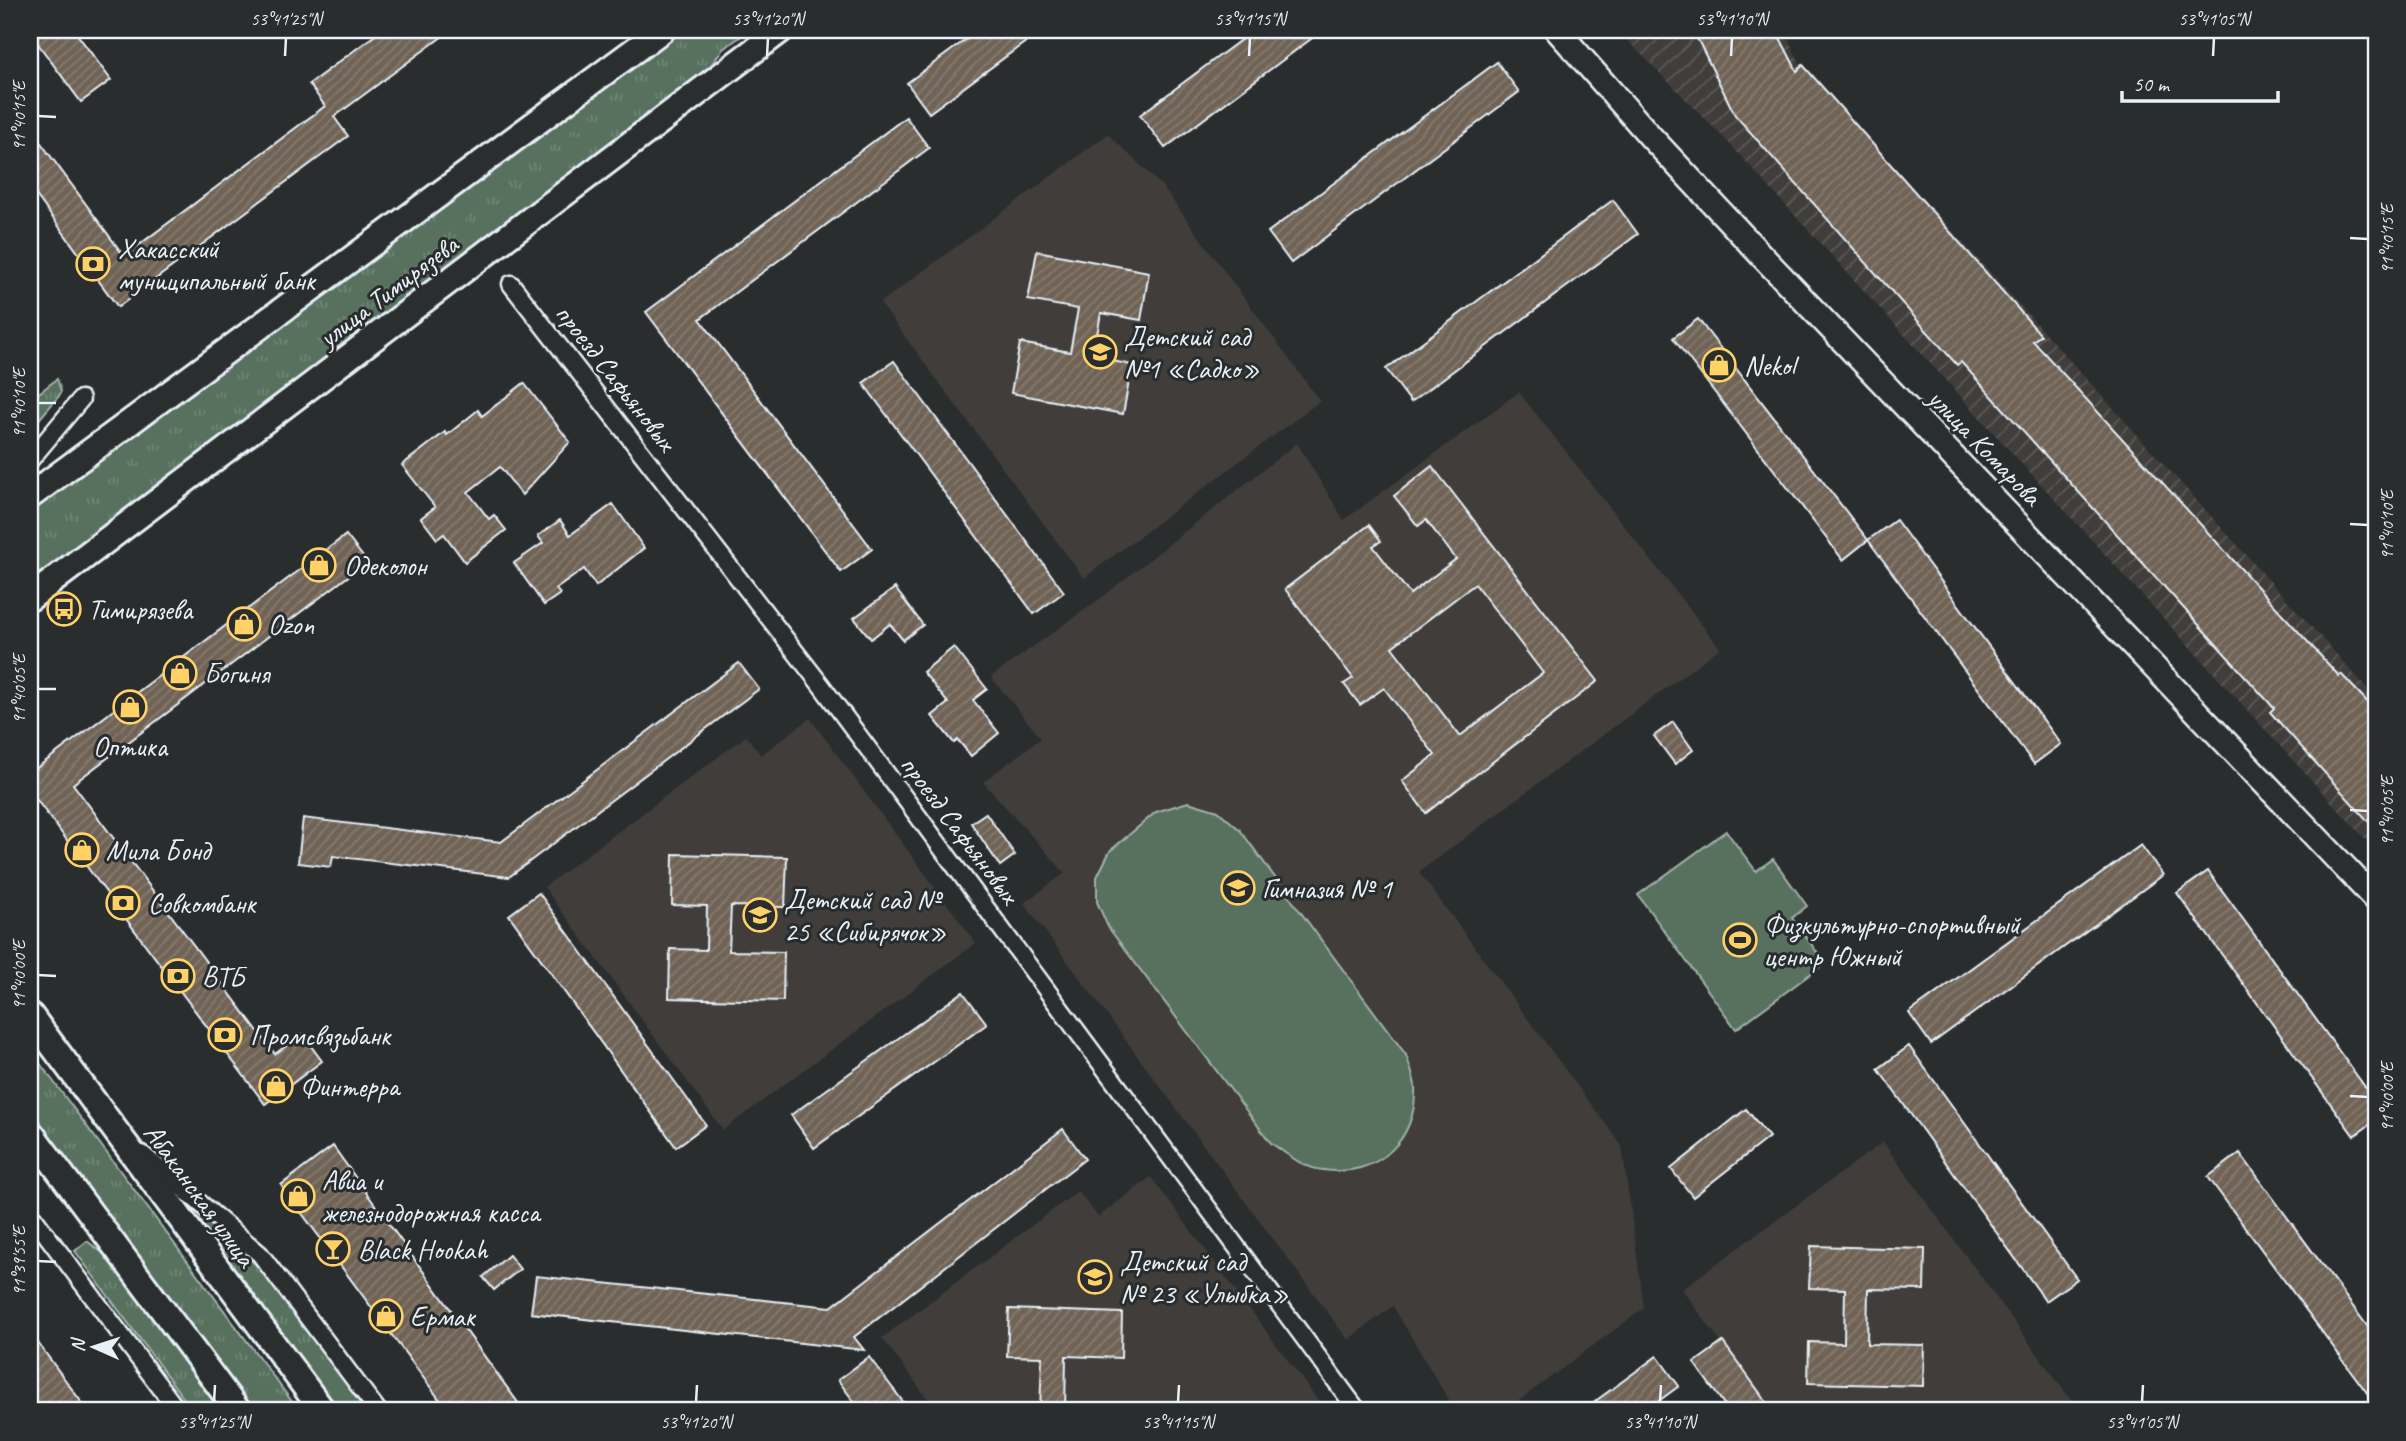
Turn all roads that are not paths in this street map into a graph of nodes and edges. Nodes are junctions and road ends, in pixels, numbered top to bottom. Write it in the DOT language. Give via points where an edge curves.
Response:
graph roads {
  1 [pos="662,30"];
  2 [pos="781,30"];
  3 [pos="1557,30"];
  4 [pos="511,284"];
  5 [pos="81,399"];
  6 [pos="30,460"];
  7 [pos="30,496"];
  8 [pos="30,598"];
  9 [pos="2376,900"];
  10 [pos="30,1015"];
  11 [pos="115,1130"];
  12 [pos="30,1132"];
  13 [pos="30,1213"];
  14 [pos="178,1411"];
  15 [pos="238,1411"];
  16 [pos="323,1411"];
  17 [pos="378,1411"];
  18 [pos="1358,1411"];
  1 -- 7 [label="main road, улица Тимирязева"];
  2 -- 8 [label="main road, улица Тимирязева"];
  3 -- 9 [label="street, улица Комарова" via="1760,255"];
  4 -- 18 [label="street, проезд Сафьяновых" via="821,685"];
  5 -- 6 [label="street"];
  10 -- 11 [label="main road, Абаканская улица"];
  11 -- 16 [label="main road, Абаканская улица"];
  11 -- 17 [label="street" via="260,1254"];
  12 -- 15 [label="main road"];
  13 -- 14 [label="street"];
}
